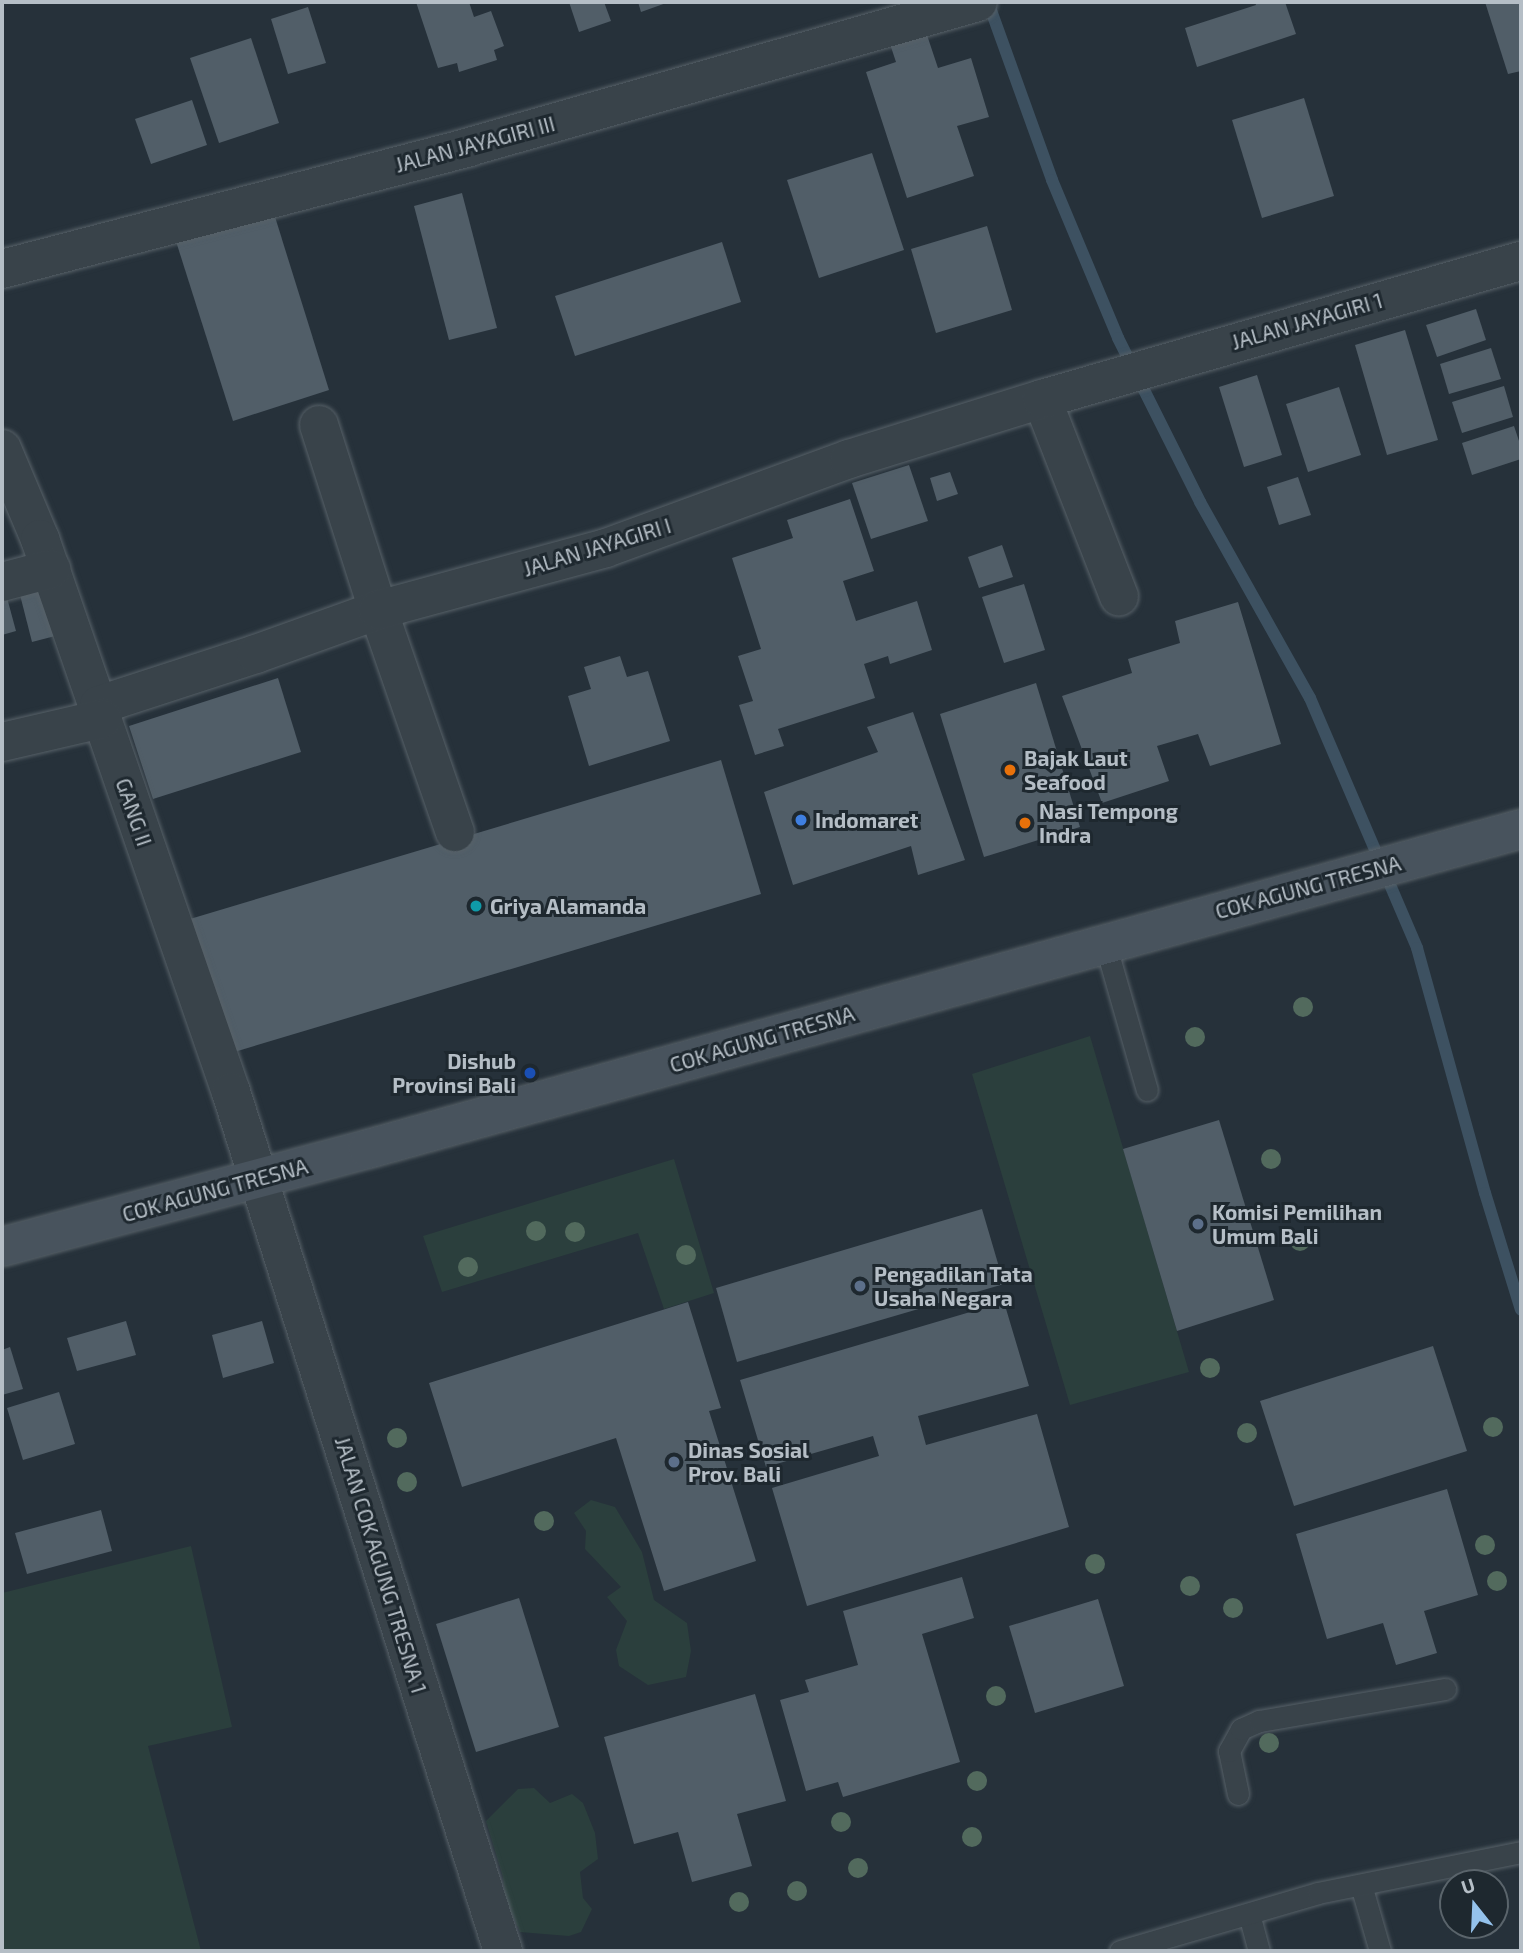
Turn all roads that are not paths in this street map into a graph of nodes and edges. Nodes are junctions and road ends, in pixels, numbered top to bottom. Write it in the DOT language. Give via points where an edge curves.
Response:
graph roads {
  1 [pos="962,7"];
  2 [pos="1521,261"];
  3 [pos="2,269"];
  4 [pos="1094,383"];
  5 [pos="1042,399"];
  6 [pos="319,425"];
  7 [pos="2,449"];
  8 [pos="51,569"];
  9 [pos="2,582"];
  10 [pos="1119,597"];
  11 [pos="378,610"];
  12 [pos="101,712"];
  13 [pos="2,742"];
  14 [pos="1521,829"];
  15 [pos="455,832"];
  16 [pos="1105,943"];
  17 [pos="1147,1090"];
  18 [pos="259,1178"];
  19 [pos="2,1247"];
  20 [pos="1445,1689"];
  21 [pos="1238,1794"];
  22 [pos="1521,1853"];
  23 [pos="1361,1885"];
  24 [pos="1249,1914"];
  25 [pos="503,1951"];
  26 [pos="1120,1951"];
  27 [pos="1259,1951"];
  28 [pos="1380,1951"];
  1 -- 3 [label="street, JALAN JAYAGIRI III" via="469,147"];
  2 -- 4 [label="street, JALAN JAYAGIRI 1"];
  4 -- 5 [label="street, JALAN JAYAGIRI I"];
  5 -- 10 [label="street"];
  5 -- 11 [label="street, JALAN JAYAGIRI I" via="849,459 606,548"];
  6 -- 11 [label="street"];
  7 -- 8 [label="street, GANG II"];
  8 -- 9 [label="street"];
  8 -- 12 [label="street, GANG II"];
  11 -- 12 [label="street, JALAN JAYAGIRI I"];
  11 -- 15 [label="street"];
  12 -- 13 [label="street, JALAN JAYAGIRI I"];
  12 -- 18 [label="street, GANG II"];
  14 -- 16 [label="main road, COK AGUNG TRESNA"];
  16 -- 17 [label="lane"];
  16 -- 18 [label="main road, COK AGUNG TRESNA"];
  18 -- 19 [label="main road, COK AGUNG TRESNA"];
  18 -- 25 [label="street, JALAN COK AGUNG TRESNA 1"];
  20 -- 21 [label="lane" via="1259,1721 1241,1730 1229,1751"];
  22 -- 23 [label="lane"];
  23 -- 24 [label="lane"];
  23 -- 28 [label="lane"];
  24 -- 26 [label="lane"];
  24 -- 27 [label="lane"];
}
